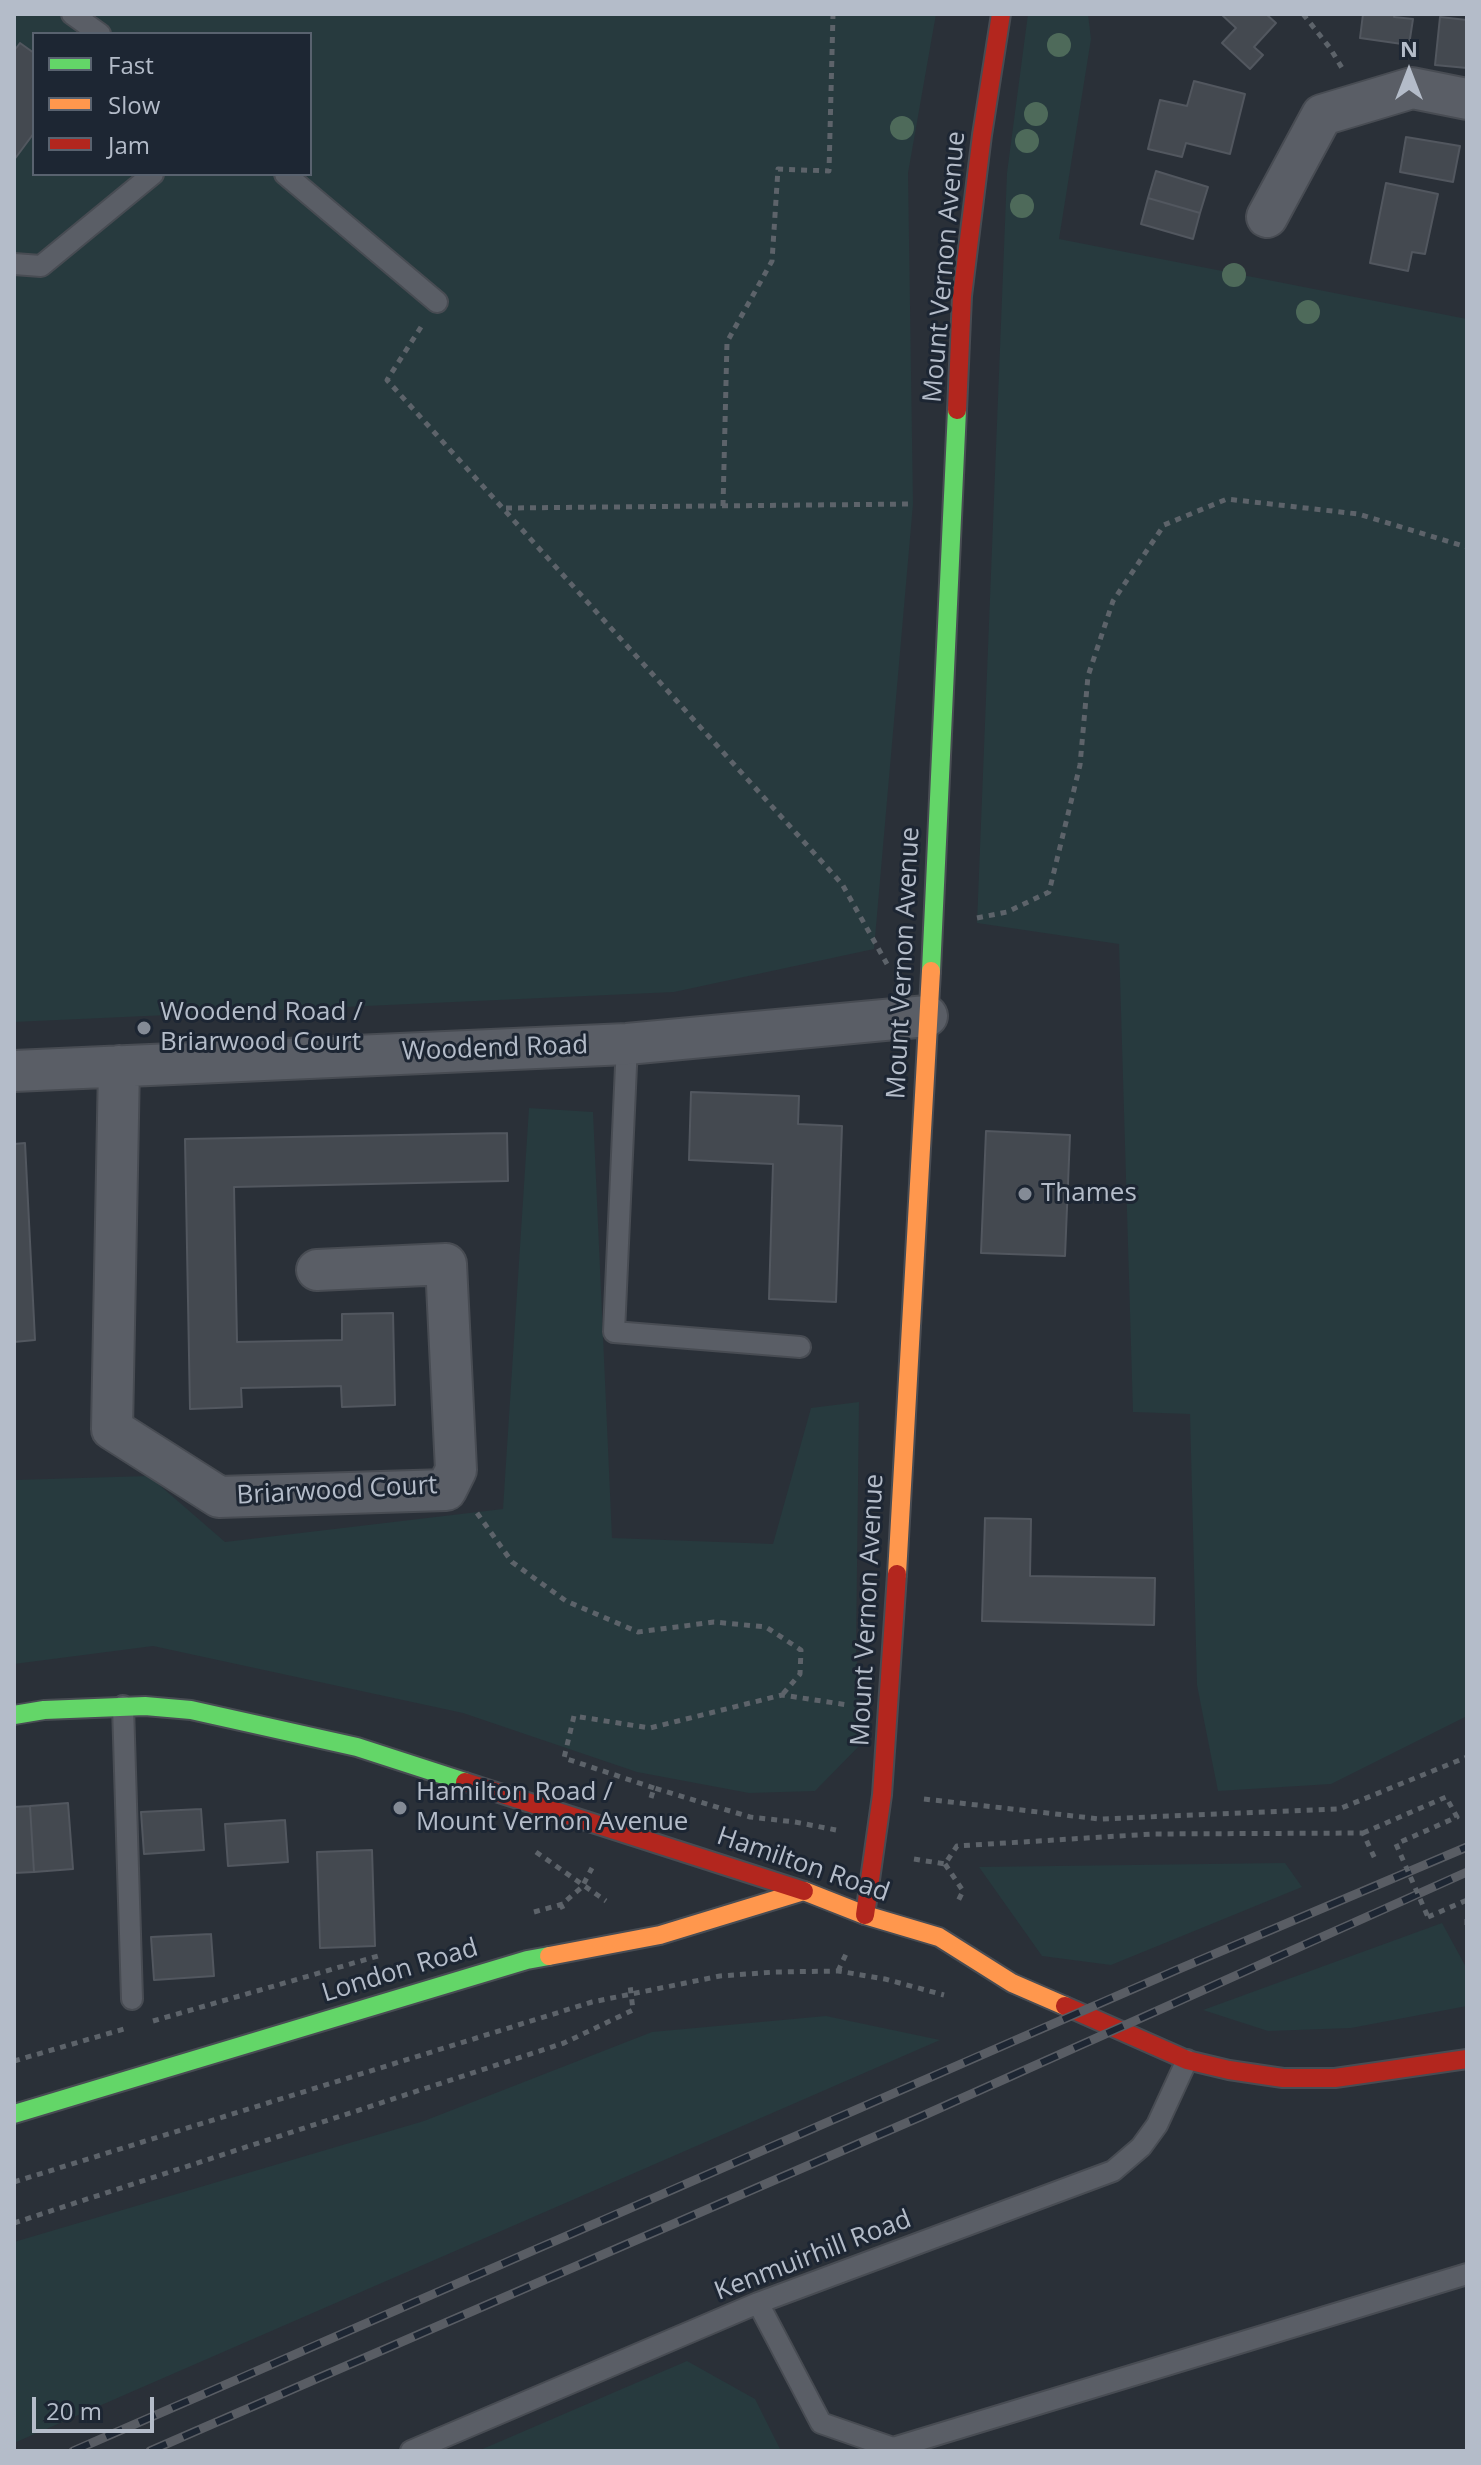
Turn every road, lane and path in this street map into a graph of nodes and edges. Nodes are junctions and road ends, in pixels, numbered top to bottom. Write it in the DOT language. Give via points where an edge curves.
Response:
graph roads {
  1 [pos="72,14"];
  2 [pos="833,14"];
  3 [pos="1001,14"];
  4 [pos="1303,14"];
  5 [pos="97,32"];
  6 [pos="1330,48"];
  7 [pos="1467,99"];
  8 [pos="151,176"];
  9 [pos="287,176"];
  10 [pos="1267,217"];
  11 [pos="14,264"];
  12 [pos="437,302"];
  13 [pos="913,504"];
  14 [pos="723,506"];
  15 [pos="505,508"];
  16 [pos="1467,547"];
  17 [pos="933,927"];
  18 [pos="889,968"];
  19 [pos="927,1016"];
  20 [pos="627,1044"];
  21 [pos="119,1066"];
  22 [pos="14,1071"];
  23 [pos="317,1270"];
  24 [pos="800,1347"];
  25 [pos="452,1479"];
  26 [pos="782,1695"];
  27 [pos="123,1706"];
  28 [pos="840,1706"];
  29 [pos="14,1715"];
  30 [pos="1467,1757"];
  31 [pos="654,1788"];
  32 [pos="882,1795"];
  33 [pos="1363,1833"];
  34 [pos="876,1839"];
  35 [pos="525,1844"];
  36 [pos="1376,1861"];
  37 [pos="804,1891"];
  38 [pos="1467,1900"];
  39 [pos="563,1904"];
  40 [pos="533,1912"];
  41 [pos="865,1915"];
  42 [pos="660,1935"];
  43 [pos="383,1955"];
  44 [pos="632,1994"];
  45 [pos="132,1999"];
  46 [pos="956,1999"];
  47 [pos="143,2023"];
  48 [pos="128,2028"];
  49 [pos="1467,2059"];
  50 [pos="1187,2060"];
  51 [pos="14,2061"];
  52 [pos="14,2114"];
  53 [pos="14,2182"];
  54 [pos="14,2223"];
  55 [pos="1467,2274"];
  56 [pos="758,2303"];
  57 [pos="411,2451"];
  1 -- 5 [label="lane"];
  2 -- 14 [label="path" via="829,171 778,169 772,261 727,342"];
  3 -- 17 [label="main road, Mount Vernon Avenue" via="962,296"];
  4 -- 6 [label="path"];
  7 -- 10 [label="street" via="1412,88 1322,115"];
  8 -- 11 [label="lane" via="41,266"];
  9 -- 12 [label="lane"];
  12 -- 15 [label="path" via="387,380"];
  13 -- 14 [label="path"];
  14 -- 15 [label="path"];
  15 -- 18 [label="path" via="842,884"];
  16 -- 17 [label="path" via="1358,514 1227,499 1164,525 1113,601 1088,676 1080,765 1049,892 1007,912"];
  17 -- 19 [label="main road, Mount Vernon Avenue"];
  19 -- 20 [label="street, Woodend Road"];
  19 -- 32 [label="main road, Mount Vernon Avenue"];
  20 -- 21 [label="street, Woodend Road"];
  20 -- 24 [label="lane" via="614,1332"];
  21 -- 22 [label="street, Woodend Road"];
  21 -- 25 [label="street, Briarwood Court" via="112,1429 219,1497 446,1490"];
  23 -- 25 [label="street, Briarwood Court" via="446,1264 456,1470"];
  25 -- 26 [label="path" via="512,1562 566,1601 638,1632 714,1622 766,1627 801,1650 800,1674"];
  26 -- 28 [label="path"];
  26 -- 31 [label="path" via="650,1728 574,1716 564,1758"];
  27 -- 29 [label="main road, Hamilton Road"];
  27 -- 37 [label="main road, Hamilton Road" via="191,1710 357,1747"];
  27 -- 45 [label="lane"];
  30 -- 32 [label="path" via="1339,1809 1100,1819"];
  32 -- 34 [label="main road, Mount Vernon Avenue"];
  33 -- 34 [label="path" via="1152,1834 957,1846 945,1864 893,1856"];
  33 -- 36 [label="path"];
  33 -- 38 [label="path, bridge" via="1446,1797 1457,1817 1396,1844 1428,1917"];
  34 -- 41 [label="main road, Mount Vernon Avenue"];
  35 -- 42 [label="path"];
  37 -- 41 [label="main road, Hamilton Road"];
  37 -- 42 [label="main road, London Road"];
  39 -- 40 [label="path"];
  41 -- 50 [label="main road, Hamilton Road" via="939,1937 1012,1983"];
  42 -- 52 [label="main road, London Road" via="527,1960"];
  43 -- 47 [label="path"];
  44 -- 46 [label="path" via="720,1976 838,1971"];
  44 -- 53 [label="path"];
  44 -- 54 [label="path" via="633,2010 564,2043"];
  48 -- 51 [label="path"];
  49 -- 50 [label="main road, Hamilton Road" via="1335,2078 1283,2078"];
  50 -- 56 [label="lane, Kenmuirhill Road" via="1157,2125 1113,2171"];
  55 -- 56 [label="lane" via="893,2448 821,2423"];
  56 -- 57 [label="lane, Kenmuirhill Road"];
}
